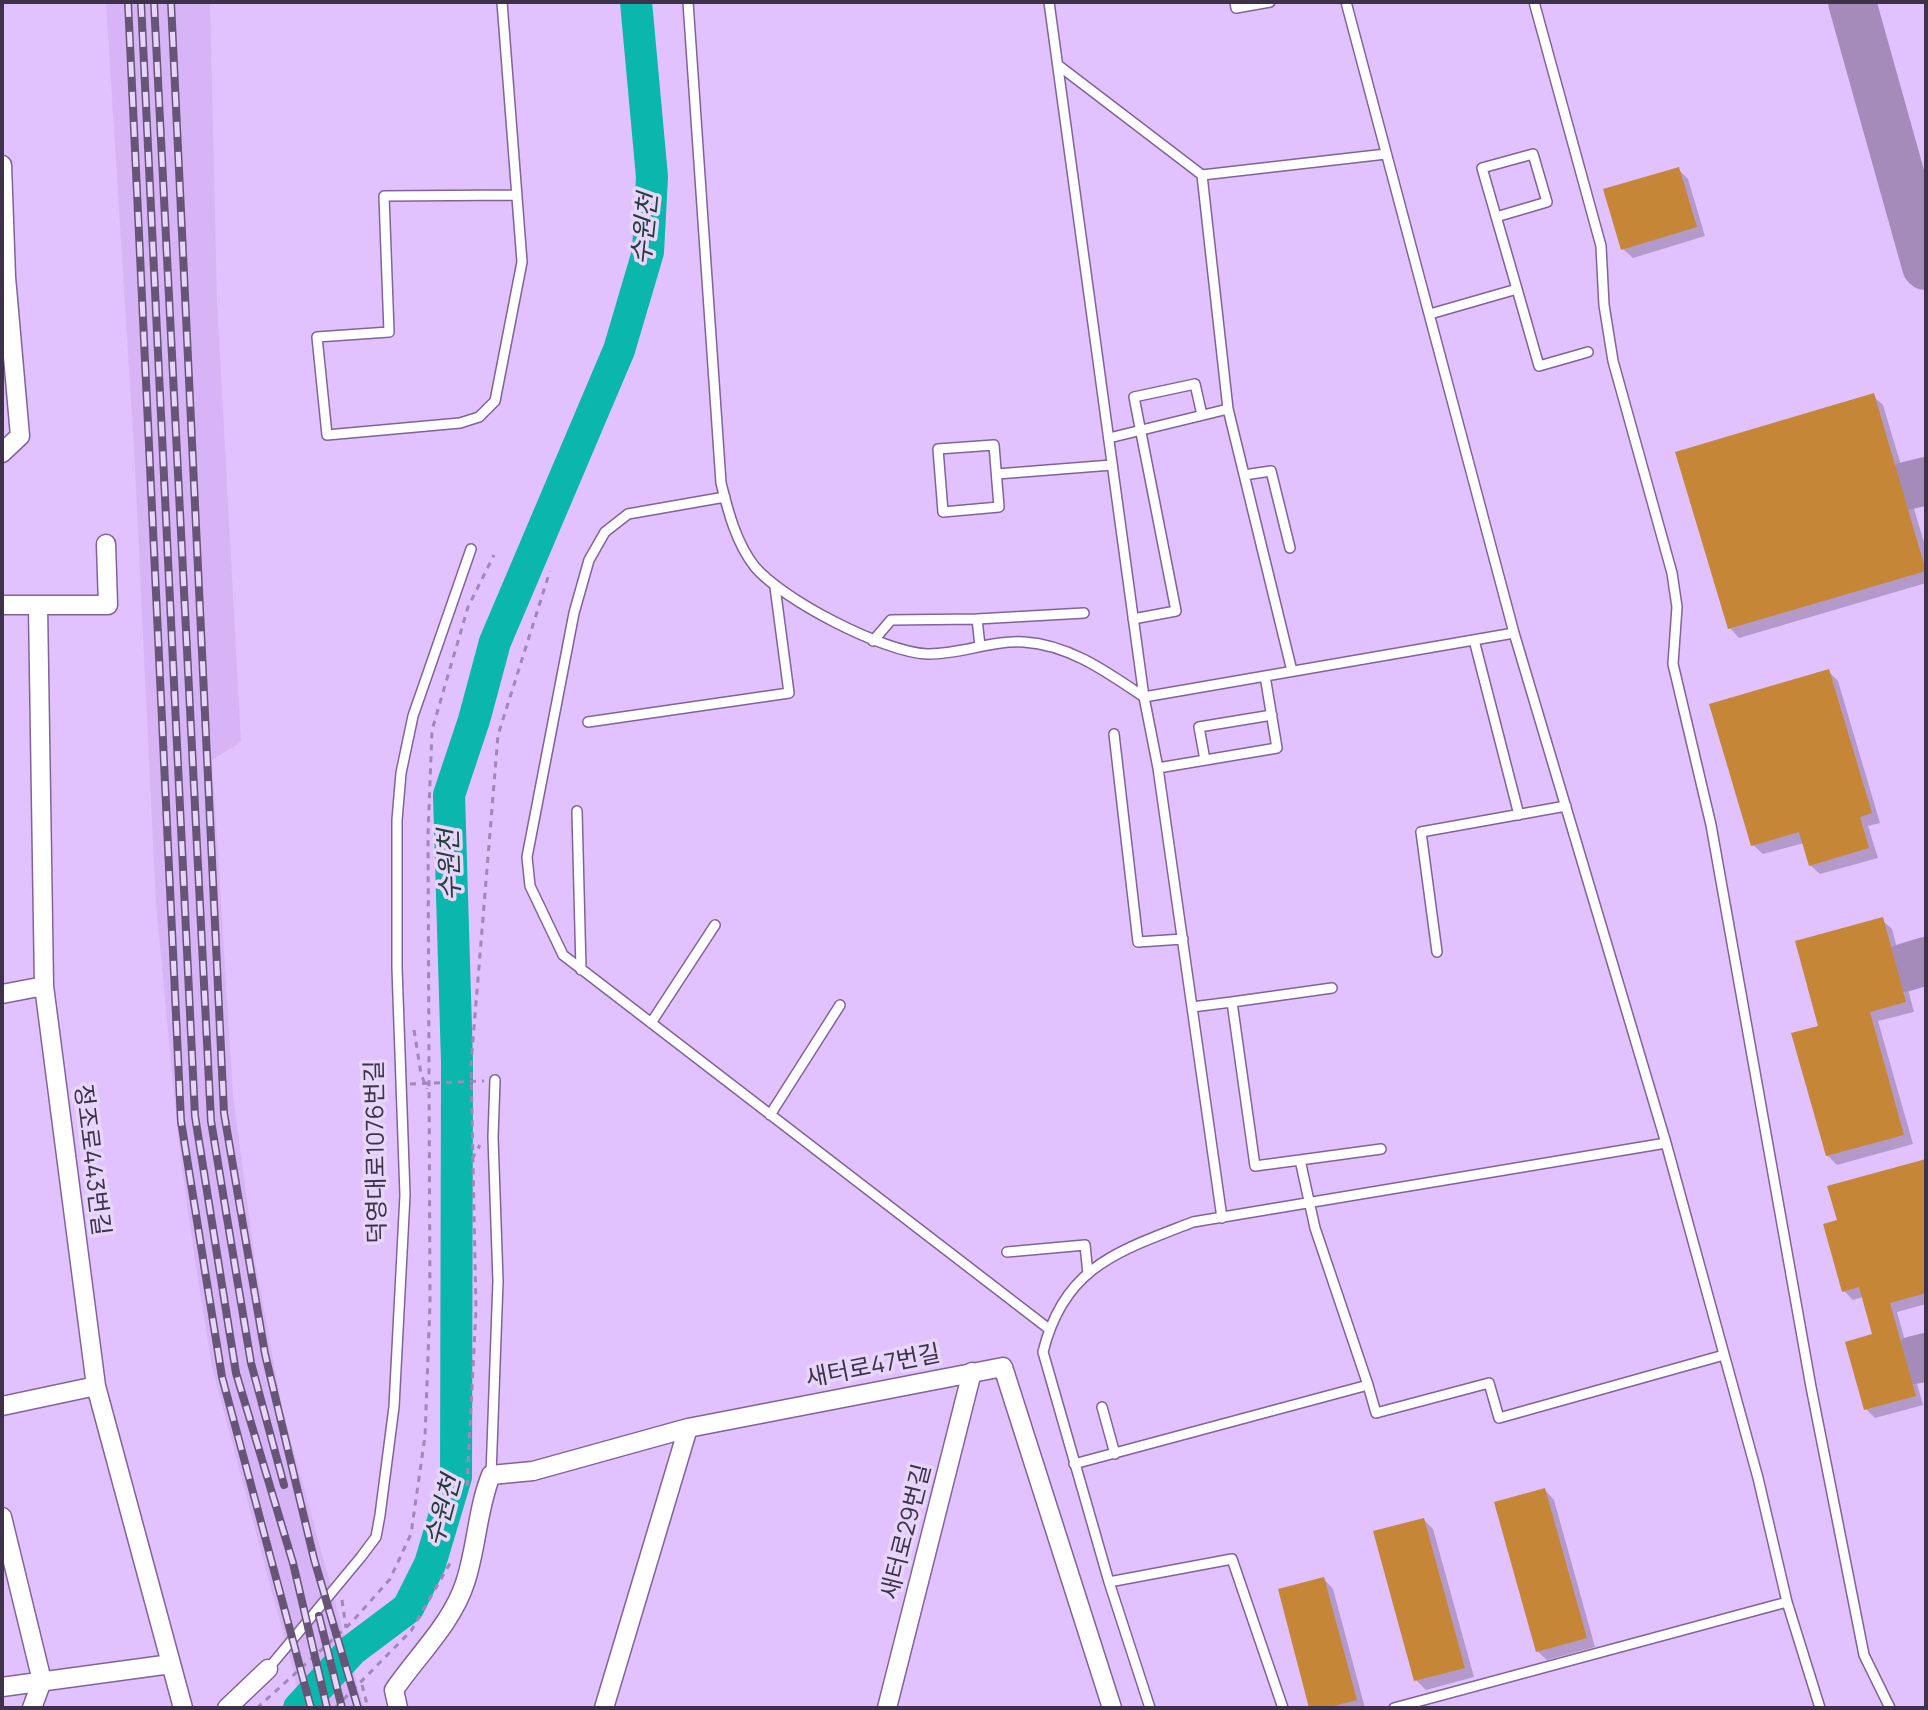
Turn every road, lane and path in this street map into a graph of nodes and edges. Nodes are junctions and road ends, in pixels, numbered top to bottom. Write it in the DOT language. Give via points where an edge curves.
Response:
graph roads {
  1 [pos="502,2"];
  2 [pos="688,2"];
  3 [pos="1049,2"];
  4 [pos="1235,2"];
  5 [pos="1270,2"];
  6 [pos="1346,2"];
  7 [pos="1534,2"];
  8 [pos="1058,65"];
  9 [pos="1386,154"];
  10 [pos="2,165"];
  11 [pos="1202,175"];
  12 [pos="517,195"];
  13 [pos="1496,217"];
  14 [pos="4,277"];
  15 [pos="1517,289"];
  16 [pos="1430,314"];
  17 [pos="1588,352"];
  18 [pos="1228,409"];
  19 [pos="1202,415"];
  20 [pos="1142,430"];
  21 [pos="1109,438"];
  22 [pos="2,453"];
  23 [pos="1112,465"];
  24 [pos="997,474"];
  25 [pos="1244,475"];
  26 [pos="725,497"];
  27 [pos="106,544"];
  28 [pos="1290,548"];
  29 [pos="471,549"];
  30 [pos="550,571"];
  31 [pos="775,587"];
  32 [pos="2,605"];
  33 [pos="38,606"];
  34 [pos="1084,613"];
  35 [pos="977,619"];
  36 [pos="1133,619"];
  37 [pos="1514,633"];
  38 [pos="1474,640"];
  39 [pos="873,641"];
  40 [pos="980,646"];
  41 [pos="1292,671"];
  42 [pos="1265,676"];
  43 [pos="1144,697"];
  44 [pos="1272,715"];
  45 [pos="588,722"];
  46 [pos="1114,734"];
  47 [pos="1205,760"];
  48 [pos="1158,768"];
  49 [pos="1566,806"];
  50 [pos="577,811"];
  51 [pos="1519,815"];
  52 [pos="715,925"];
  53 [pos="1183,939"];
  54 [pos="1437,952"];
  55 [pos="581,970"];
  56 [pos="44,986"];
  57 [pos="1332,988"];
  58 [pos="2,994"];
  59 [pos="1232,1002"];
  60 [pos="840,1005"];
  61 [pos="1192,1007"];
  62 [pos="402,1020"];
  63 [pos="651,1023"];
  64 [pos="495,1080"];
  65 [pos="484,1081"];
  66 [pos="410,1084"];
  67 [pos="429,1092"];
  68 [pos="770,1115"];
  69 [pos="1666,1143"];
  70 [pos="1381,1149"];
  71 [pos="1300,1160"];
  72 [pos="1309,1205"];
  73 [pos="1222,1218"];
  74 [pos="1007,1252"];
  75 [pos="1088,1274"];
  76 [pos="1049,1329"];
  77 [pos="1724,1355"];
  78 [pos="972,1372"];
  79 [pos="1368,1385"];
  80 [pos="96,1386"];
  81 [pos="2,1406"];
  82 [pos="1102,1407"];
  83 [pos="688,1428"];
  84 [pos="1115,1454"];
  85 [pos="1074,1464"];
  86 [pos="491,1475"];
  87 [pos="466,1492"];
  88 [pos="2,1517"];
  89 [pos="457,1550"];
  90 [pos="342,1578"];
  91 [pos="1109,1582"];
  92 [pos="1787,1602"];
  93 [pos="346,1628"];
  94 [pos="171,1664"];
  95 [pos="268,1669"];
  96 [pos="42,1681"];
  97 [pos="361,1683"];
  98 [pos="2,1687"];
  99 [pos="890,1707"];
  100 [pos="32,1708"];
  101 [pos="183,1708"];
  102 [pos="227,1708"];
  103 [pos="335,1708"];
  104 [pos="368,1708"];
  105 [pos="398,1708"];
  106 [pos="604,1708"];
  107 [pos="1112,1708"];
  108 [pos="1150,1708"];
  109 [pos="1283,1708"];
  110 [pos="1394,1708"];
  111 [pos="1820,1708"];
  112 [pos="1890,1708"];
  1 -- 12 [label="lane"];
  2 -- 26 [label="lane"];
  3 -- 8 [label="lane"];
  4 -- 5 [label="lane" via="1236,8"];
  6 -- 9 [label="lane"];
  7 -- 112 [label="lane" via="1601,246 1613,361 1672,573 1677,607 1673,664 1711,825 1811,1387 1864,1655"];
  8 -- 11 [label="lane"];
  8 -- 21 [label="lane"];
  9 -- 11 [label="lane"];
  9 -- 16 [label="lane"];
  10 -- 14 [label="street"];
  11 -- 18 [label="lane"];
  12 -- 12 [label="lane" via="384,196 389,332 317,337 327,435 460,423 479,417 495,401 522,262"];
  13 -- 13 [label="lane" via="1482,168 1533,154 1547,202"];
  13 -- 15 [label="lane"];
  14 -- 22 [label="street" via="20,436"];
  15 -- 16 [label="lane"];
  15 -- 17 [label="lane" via="1539,366"];
  16 -- 37 [label="lane"];
  18 -- 19 [label="lane"];
  18 -- 25 [label="lane"];
  19 -- 20 [label="lane"];
  19 -- 20 [label="lane" via="1195,384 1134,397"];
  20 -- 21 [label="lane"];
  20 -- 36 [label="lane" via="1176,611"];
  21 -- 23 [label="lane"];
  23 -- 24 [label="lane"];
  23 -- 36 [label="lane"];
  24 -- 24 [label="lane" via="994,445 938,449 943,512 999,507"];
  25 -- 28 [label="lane" via="1271,471"];
  25 -- 41 [label="lane"];
  26 -- 31 [label="lane" via="753,565"];
  26 -- 55 [label="lane" via="628,514 605,532 589,560 527,857 530,886 546,923 563,955"];
  27 -- 33 [label="street" via="108,605"];
  29 -- 62 [label="lane, 덕영대로1076번길" via="413,716 401,773 397,968"];
  30 -- 87 [label="path" via="498,735 471,1064 476,1309"];
  31 -- 39 [label="lane"];
  31 -- 45 [label="lane" via="789,693"];
  32 -- 33 [label="street"];
  33 -- 56 [label="street, 정조로443번길"];
  34 -- 35 [label="lane"];
  35 -- 39 [label="lane" via="891,620"];
  35 -- 40 [label="lane"];
  36 -- 43 [label="lane"];
  37 -- 38 [label="lane"];
  37 -- 49 [label="lane"];
  38 -- 41 [label="lane"];
  38 -- 51 [label="lane"];
  39 -- 40 [label="lane" via="926,654"];
  40 -- 43 [label="lane" via="1024,642 1087,658"];
  41 -- 42 [label="lane"];
  42 -- 43 [label="lane"];
  42 -- 44 [label="lane"];
  43 -- 48 [label="lane"];
  44 -- 47 [label="lane" via="1277,748"];
  44 -- 47 [label="lane" via="1199,727"];
  46 -- 53 [label="lane" via="1138,942"];
  47 -- 48 [label="lane"];
  48 -- 53 [label="lane"];
  49 -- 51 [label="lane"];
  49 -- 69 [label="lane"];
  50 -- 55 [label="lane"];
  51 -- 54 [label="lane" via="1421,832"];
  52 -- 63 [label="lane"];
  53 -- 61 [label="lane"];
  55 -- 63 [label="lane"];
  56 -- 58 [label="street"];
  56 -- 80 [label="street, 정조로443번길"];
  57 -- 59 [label="lane"];
  59 -- 61 [label="lane"];
  59 -- 71 [label="lane" via="1255,1166"];
  60 -- 68 [label="lane"];
  61 -- 73 [label="lane"];
  62 -- 67 [label="path" via="414,1030"];
  62 -- 90 [label="lane, 덕영대로1076번길" via="405,1195 394,1407 376,1537"];
  63 -- 68 [label="lane"];
  64 -- 86 [label="lane" via="498,1281"];
  65 -- 66 [label="path, bridge"];
  68 -- 76 [label="lane"];
  69 -- 72 [label="lane"];
  69 -- 77 [label="lane"];
  70 -- 71 [label="lane"];
  71 -- 72 [label="lane"];
  72 -- 73 [label="lane"];
  72 -- 79 [label="lane"];
  73 -- 75 [label="lane" via="1193,1222 1124,1249"];
  74 -- 75 [label="lane" via="1085,1245"];
  75 -- 76 [label="lane" via="1073,1284"];
  76 -- 85 [label="lane" via="1043,1352"];
  77 -- 79 [label="lane" via="1499,1418 1489,1383 1376,1413"];
  77 -- 92 [label="lane"];
  78 -- 83 [label="street, 새터로47번길"];
  78 -- 99 [label="street, 새터로29번길"];
  78 -- 107 [label="street, 새터로47번길" via="1003,1367"];
  79 -- 84 [label="lane"];
  80 -- 81 [label="street"];
  80 -- 94 [label="street, 정조로443번길"];
  82 -- 84 [label="lane"];
  83 -- 86 [label="street, 새터로47번길" via="533,1471"];
  83 -- 106 [label="street"];
  84 -- 85 [label="lane"];
  85 -- 91 [label="lane"];
  86 -- 105 [label="street" via="465,1585 449,1618 394,1690"];
  88 -- 96 [label="street"];
  89 -- 97 [label="path" via="411,1631"];
  90 -- 93 [label="path"];
  90 -- 95 [label="lane, 덕영대로1076번길"];
  91 -- 108 [label="lane"];
  91 -- 109 [label="lane" via="1232,1559"];
  92 -- 110 [label="lane"];
  92 -- 111 [label="lane"];
  94 -- 96 [label="street"];
  94 -- 101 [label="street, 정조로443번길"];
  95 -- 102 [label="street, 덕영대로1076번길"];
  96 -- 98 [label="street"];
  96 -- 100 [label="street"];
  97 -- 103 [label="path"];
  97 -- 104 [label="path"];
}
